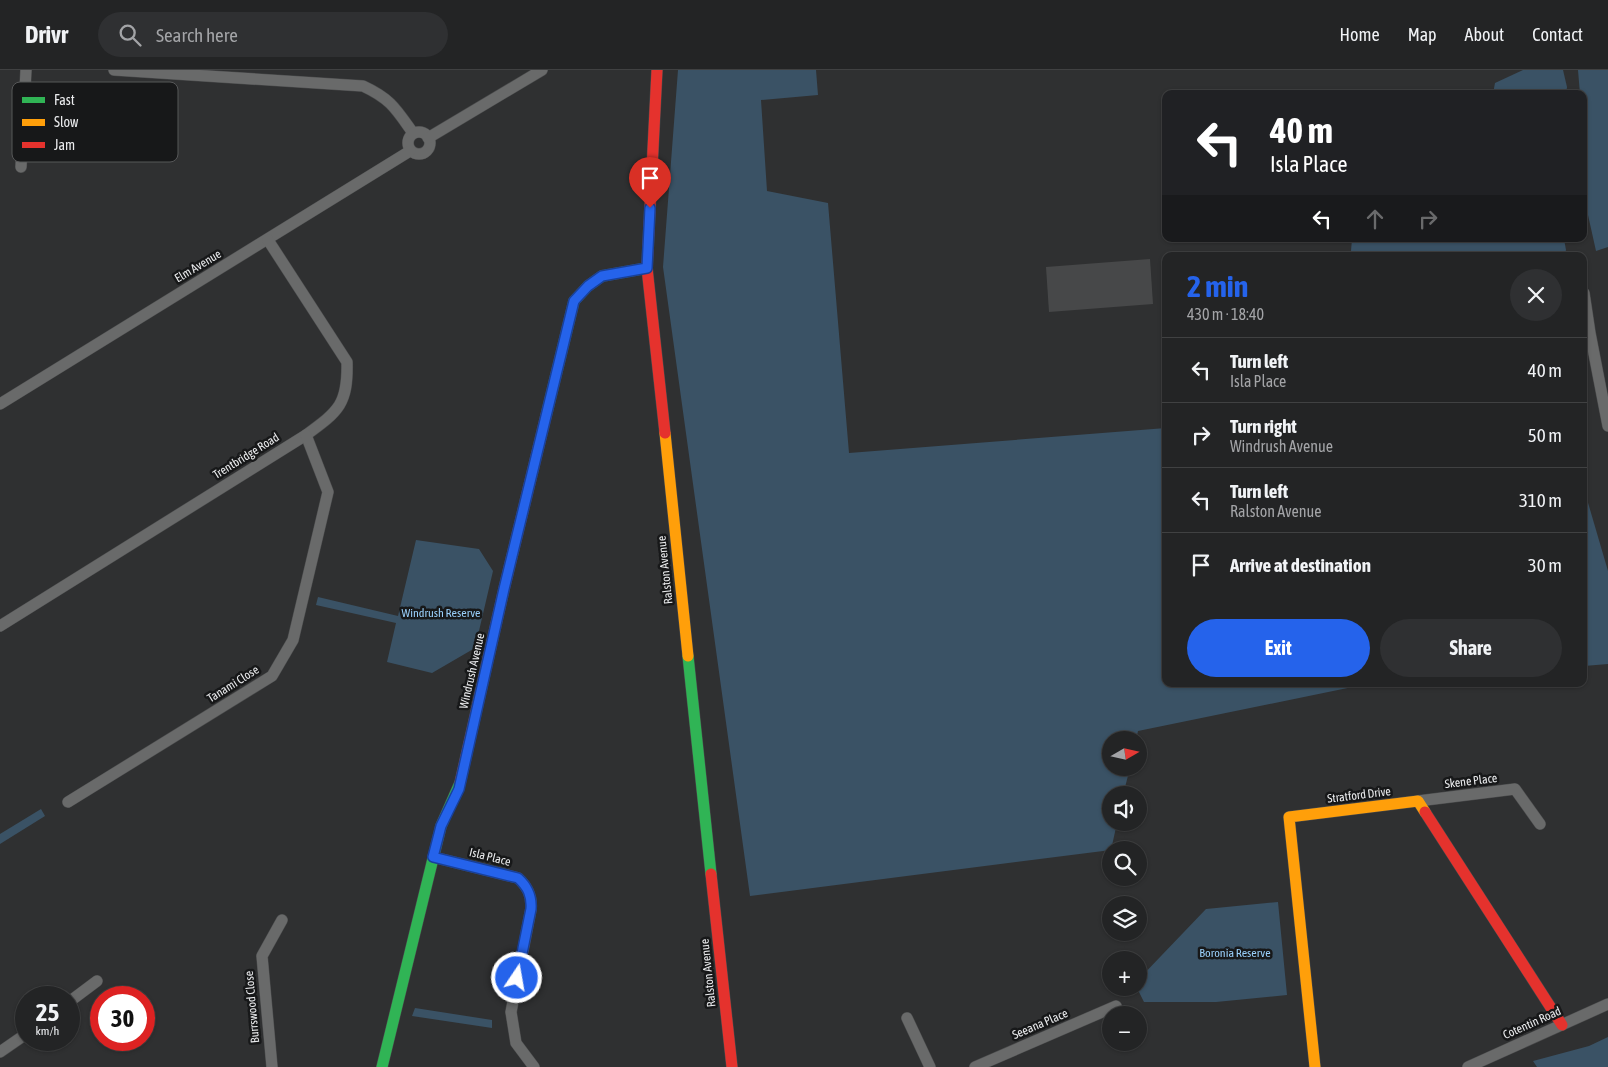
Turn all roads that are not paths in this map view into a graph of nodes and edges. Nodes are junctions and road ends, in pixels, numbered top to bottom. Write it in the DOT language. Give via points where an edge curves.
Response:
graph roads {
  1 [pos="114,70"];
  2 [pos="542,70"];
  3 [pos="657,70"];
  4 [pos="413,133"];
  5 [pos="428,138"];
  6 [pos="410,151"];
  7 [pos="21,162"];
  8 [pos="21,167"];
  9 [pos="268,240"];
  10 [pos="647,268"];
  11 [pos="1587,312"];
  12 [pos="0,404"];
  13 [pos="1608,426"];
  14 [pos="306,435"];
  15 [pos="0,626"];
  16 [pos="68,802"];
  17 [pos="1418,802"];
  18 [pos="1540,824"];
  19 [pos="433,857"];
  20 [pos="282,920"];
  21 [pos="97,980"];
  22 [pos="80,993"];
  23 [pos="1608,1004"];
  24 [pos="1102,1012"];
  25 [pos="907,1018"];
  26 [pos="1562,1025"];
  27 [pos="15,1042"];
  28 [pos="0,1052"];
  29 [pos="272,1067"];
  30 [pos="382,1067"];
  31 [pos="534,1067"];
  32 [pos="732,1067"];
  33 [pos="930,1067"];
  34 [pos="975,1067"];
  35 [pos="1316,1067"];
  36 [pos="1468,1067"];
  1 -- 4 [label="street" via="363,86 390,102"];
  2 -- 5 [label="street"];
  3 -- 10 [label="street, Ralston Avenue"];
  4 -- 5 [label="street" via="424,133"];
  4 -- 6 [label="street" via="408,144"];
  5 -- 6 [label="street" via="429,148 425,152"];
  6 -- 9 [label="street, Elm Avenue"];
  7 -- 8 [label="street"];
  9 -- 12 [label="street, Elm Avenue"];
  9 -- 14 [label="street, Trentbridge Road" via="347,362 348,384 342,402 325,421"];
  10 -- 19 [label="street, Windrush Avenue" via="602,276 574,301 459,789 441,826"];
  10 -- 32 [label="street, Ralston Avenue"];
  11 -- 13 [label="street"];
  14 -- 15 [label="street, Trentbridge Road"];
  14 -- 16 [label="street, Tanami Close" via="328,492 293,640 272,676"];
  17 -- 18 [label="street, Skene Place" via="1516,789"];
  17 -- 26 [label="street"];
  17 -- 35 [label="street, Stratford Drive" via="1289,817"];
  19 -- 30 [label="street, Windrush Avenue"];
  19 -- 31 [label="street, Isla Place" via="518,878 526,884 532,901 531,909 510,1012 516,1043"];
  20 -- 29 [label="street, Burrswood Close" via="262,956"];
  21 -- 22 [label="street"];
  23 -- 26 [label="street, Cotentin Road"];
  24 -- 34 [label="street, Seeana Place"];
  25 -- 33 [label="street"];
  26 -- 36 [label="street, Cotentin Road"];
  27 -- 28 [label="street"];
}
